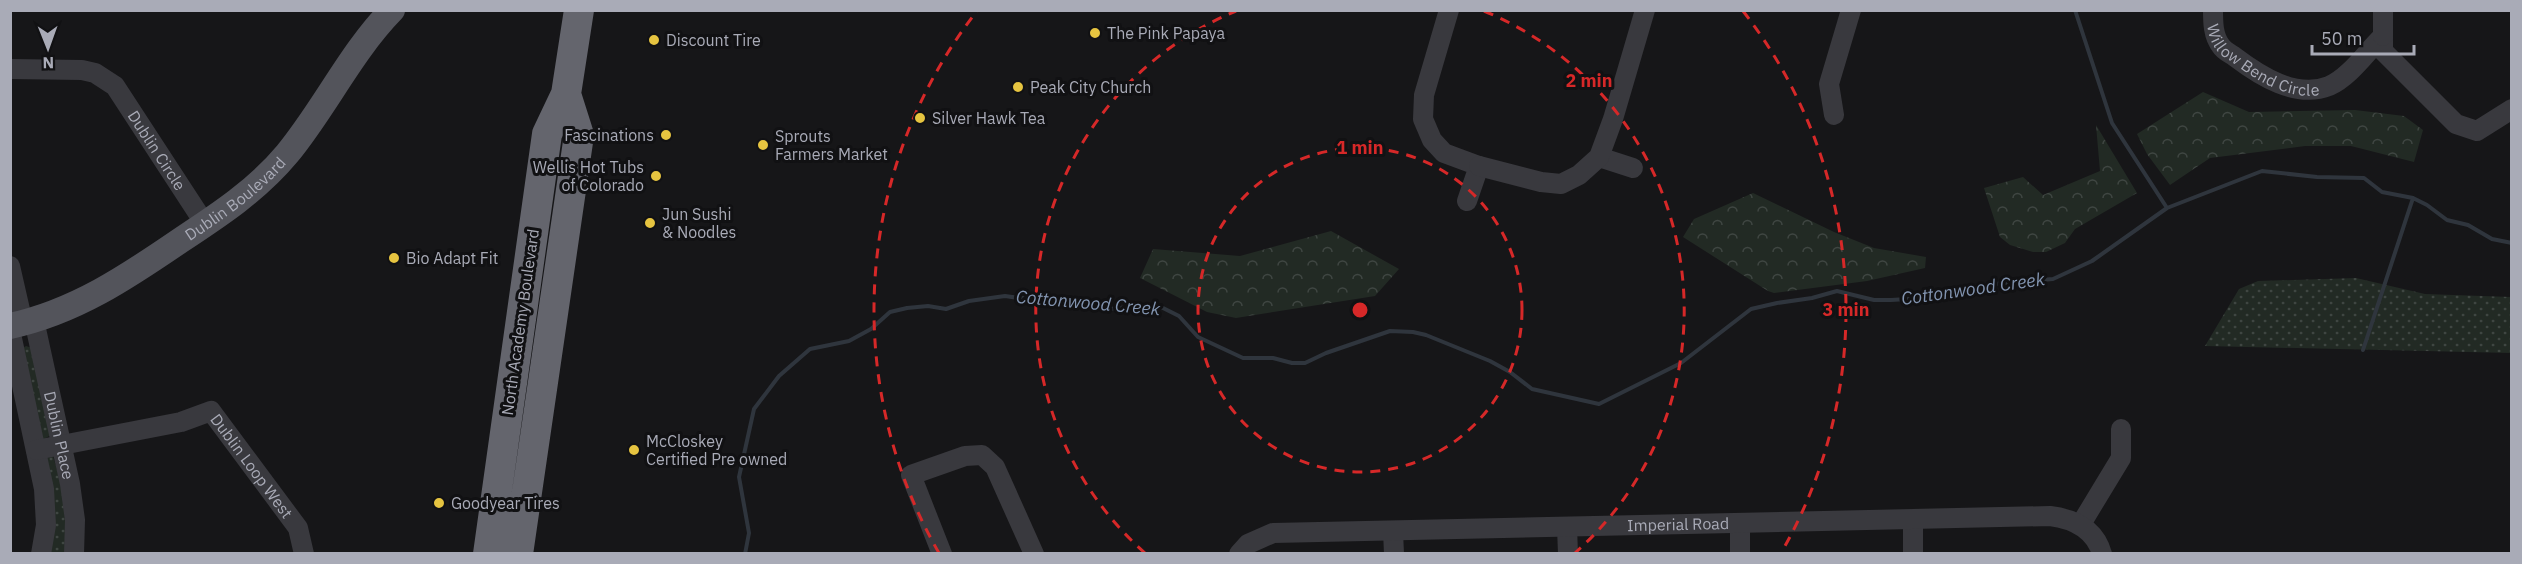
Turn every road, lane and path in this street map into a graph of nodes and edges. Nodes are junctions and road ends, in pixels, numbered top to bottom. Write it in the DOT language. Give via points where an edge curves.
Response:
graph roads {
  1 [pos="392,10"];
  2 [pos="579,10"];
  3 [pos="1449,10"];
  4 [pos="1645,10"];
  5 [pos="1851,10"];
  6 [pos="2213,10"];
  7 [pos="2383,10"];
  8 [pos="2383,36"];
  9 [pos="10,69"];
  10 [pos="566,94"];
  11 [pos="2511,109"];
  12 [pos="1834,115"];
  13 [pos="1599,158"];
  14 [pos="1479,166"];
  15 [pos="1633,168"];
  16 [pos="1467,201"];
  17 [pos="204,224"];
  18 [pos="10,266"];
  19 [pos="19,325"];
  20 [pos="2121,429"];
  21 [pos="62,445"];
  22 [pos="36,450"];
  23 [pos="1913,520"];
  24 [pos="1740,523"];
  25 [pos="2081,524"];
  26 [pos="1567,527"];
  27 [pos="1393,531"];
  28 [pos="41,554"];
  29 [pos="74,554"];
  30 [pos="304,554"];
  31 [pos="488,554"];
  32 [pos="518,554"];
  33 [pos="942,554"];
  34 [pos="1034,554"];
  35 [pos="1239,554"];
  36 [pos="1394,554"];
  37 [pos="1568,554"];
  38 [pos="1740,554"];
  39 [pos="1913,554"];
  40 [pos="2102,554"];
  1 -- 17 [label="main road, Dublin Boulevard" via="342,72 279,162 253,189"];
  2 -- 10 [label="highway, North Academy Boulevard"];
  3 -- 14 [label="street" via="1424,95 1423,119 1431,140 1444,153"];
  4 -- 13 [label="street"];
  5 -- 12 [label="street" via="1829,84"];
  6 -- 8 [label="street, Willow Bend Circle" via="2214,30 2221,46 2256,73 2282,86 2329,86"];
  7 -- 8 [label="street"];
  8 -- 11 [label="street" via="2383,51 2456,124 2477,131"];
  9 -- 17 [label="street, Dublin Circle" via="110,71"];
  10 -- 31 [label="highway, North Academy Boulevard" via="547,134"];
  10 -- 32 [label="highway, North Academy Boulevard" via="579,135"];
  13 -- 14 [label="street" via="1561,184"];
  13 -- 15 [label="street"];
  14 -- 16 [label="street"];
  17 -- 19 [label="main road, Dublin Boulevard" via="102,292 68,309"];
  18 -- 19 [label="street"];
  19 -- 21 [label="street, Dublin Place"];
  19 -- 22 [label="street, Dublin Place"];
  20 -- 25 [label="street" via="2121,458"];
  21 -- 22 [label="street, Dublin Loop West"];
  21 -- 29 [label="street, Dublin Place" via="74,512"];
  21 -- 30 [label="street, Dublin Loop West" via="181,422 212,411 298,528"];
  22 -- 28 [label="street, Dublin Place" via="46,502"];
  23 -- 24 [label="street, Imperial Road"];
  23 -- 25 [label="street, Imperial Road" via="2050,516"];
  23 -- 39 [label="street"];
  24 -- 26 [label="street, Imperial Road"];
  24 -- 38 [label="street"];
  25 -- 40 [label="street" via="2094,536"];
  26 -- 27 [label="street, Imperial Road"];
  26 -- 37 [label="street"];
  27 -- 35 [label="street, Imperial Road" via="1273,533 1248,544"];
  27 -- 36 [label="street"];
  33 -- 34 [label="street" via="911,475 965,456 982,455 995,467"];
}
